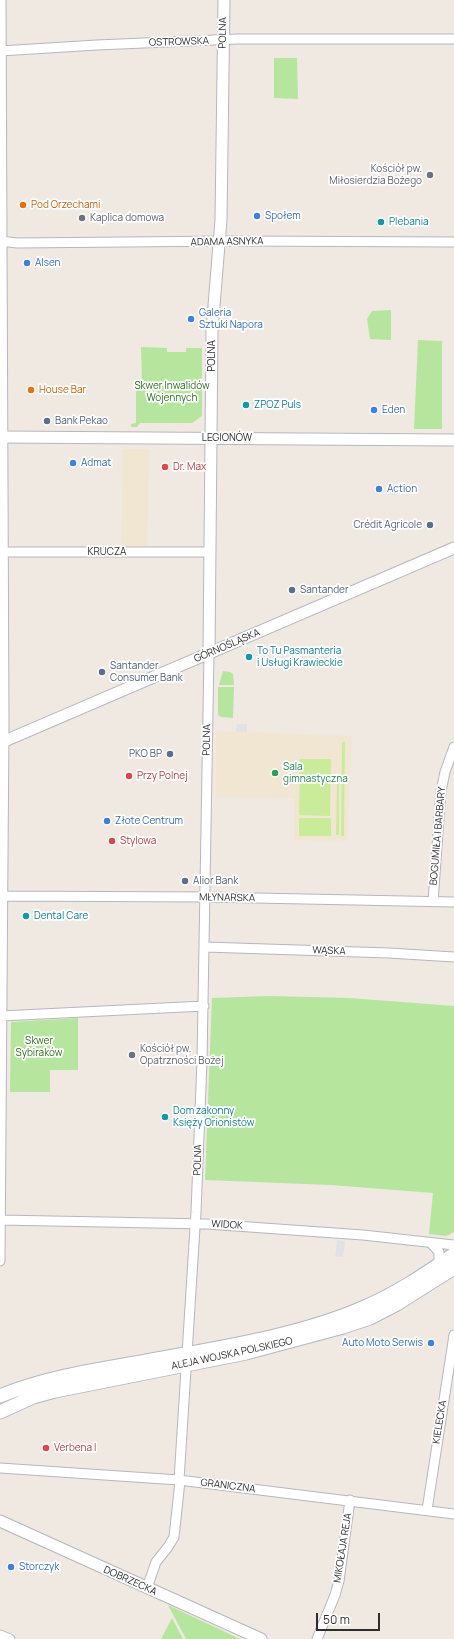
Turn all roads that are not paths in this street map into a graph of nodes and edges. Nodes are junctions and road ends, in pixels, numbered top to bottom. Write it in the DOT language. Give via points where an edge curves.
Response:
graph roads {
  1 [pos="1,0"];
  2 [pos="224,0"];
  3 [pos="454,39"];
  4 [pos="223,40"];
  5 [pos="1,51"];
  6 [pos="1,241"];
  7 [pos="220,242"];
  8 [pos="454,242"];
  9 [pos="1,346"];
  10 [pos="1,437"];
  11 [pos="212,438"];
  12 [pos="454,440"];
  13 [pos="2,546"];
  14 [pos="454,548"];
  15 [pos="210,552"];
  16 [pos="209,653"];
  17 [pos="2,692"];
  18 [pos="2,742"];
  19 [pos="454,747"];
  20 [pos="1,896"];
  21 [pos="206,897"];
  22 [pos="433,902"];
  23 [pos="454,902"];
  24 [pos="205,947"];
  25 [pos="1,948"];
  26 [pos="454,957"];
  27 [pos="204,1006"];
  28 [pos="1,1016"];
  29 [pos="0,1124"];
  30 [pos="0,1220"];
  31 [pos="195,1223"];
  32 [pos="431,1243"];
  33 [pos="454,1245"];
  34 [pos="454,1254"];
  35 [pos="0,1261"];
  36 [pos="439,1265"];
  37 [pos="454,1268"];
  38 [pos="454,1334"];
  39 [pos="187,1359"];
  40 [pos="450,1388"];
  41 [pos="0,1396"];
  42 [pos="0,1412"];
  43 [pos="0,1468"];
  44 [pos="179,1480"];
  45 [pos="350,1500"];
  46 [pos="427,1510"];
  47 [pos="454,1514"];
  48 [pos="0,1521"];
  49 [pos="146,1588"];
  50 [pos="0,1635"];
  51 [pos="10,1639"];
  52 [pos="261,1639"];
  53 [pos="317,1639"];
  1 -- 5 [label="street"];
  2 -- 4 [label="street, POLNA"];
  3 -- 4 [label="street, OSTROWSKA"];
  4 -- 5 [label="street, OSTROWSKA"];
  4 -- 7 [label="street, POLNA"];
  5 -- 6 [label="street"];
  6 -- 7 [label="street, ADAMA ASNYKA"];
  6 -- 9 [label="street"];
  7 -- 8 [label="street, ADAMA ASNYKA"];
  7 -- 11 [label="street, POLNA" via="212,330"];
  9 -- 10 [label="street"];
  10 -- 11 [label="street, LEGIONÓW"];
  10 -- 13 [label="street"];
  11 -- 12 [label="street, LEGIONÓW"];
  11 -- 15 [label="street, POLNA"];
  13 -- 15 [label="street, KRUCZA"];
  13 -- 17 [label="street"];
  14 -- 16 [label="street, GÓRNOŚLĄSKA"];
  15 -- 16 [label="street, POLNA"];
  16 -- 18 [label="street, GÓRNOŚLĄSKA"];
  16 -- 21 [label="street, POLNA"];
  17 -- 18 [label="street"];
  18 -- 20 [label="street"];
  19 -- 22 [label="street, BOGUMIŁA I BARBARY" via="445,772 442,791"];
  20 -- 21 [label="street, MŁYNARSKA"];
  20 -- 25 [label="street"];
  21 -- 22 [label="street, MŁYNARSKA"];
  21 -- 24 [label="street, POLNA"];
  22 -- 23 [label="street, MŁYNARSKA"];
  24 -- 26 [label="street, WĄSKA"];
  24 -- 27 [label="street, POLNA"];
  25 -- 28 [label="street"];
  27 -- 28 [label="street"];
  27 -- 31 [label="street, POLNA"];
  28 -- 29 [label="street"];
  29 -- 30 [label="street"];
  30 -- 31 [label="street, WIDOK"];
  30 -- 35 [label="street"];
  31 -- 32 [label="street, WIDOK" via="363,1235"];
  31 -- 39 [label="street, POLNA"];
  32 -- 33 [label="street, WIDOK"];
  32 -- 36 [label="street" via="439,1252"];
  34 -- 36 [label="main road, ALEJA WOJSKA POLSKIEGO"];
  36 -- 39 [label="main road, ALEJA WOJSKA POLSKIEGO" via="388,1296 342,1316"];
  37 -- 39 [label="main road, ALEJA WOJSKA POLSKIEGO" via="398,1304 358,1322 265,1349"];
  38 -- 40 [label="street, KIELECKA"];
  39 -- 41 [label="main road, ALEJA WOJSKA POLSKIEGO" via="48,1380"];
  39 -- 42 [label="main road, ALEJA WOJSKA POLSKIEGO" via="33,1397"];
  39 -- 44 [label="street, POLNA"];
  40 -- 46 [label="street, KIELECKA"];
  43 -- 44 [label="street, GRANICZNA"];
  44 -- 45 [label="street, GRANICZNA"];
  44 -- 49 [label="street, POLNA" via="174,1537 156,1562"];
  45 -- 46 [label="street, GRANICZNA"];
  45 -- 53 [label="street, MIKOŁAJA REJA" via="339,1581"];
  46 -- 47 [label="street, GRANICZNA"];
  48 -- 49 [label="street, DOBRZECKA"];
  49 -- 52 [label="street, DOBRZECKA"];
  50 -- 51 [label="street"];
}
